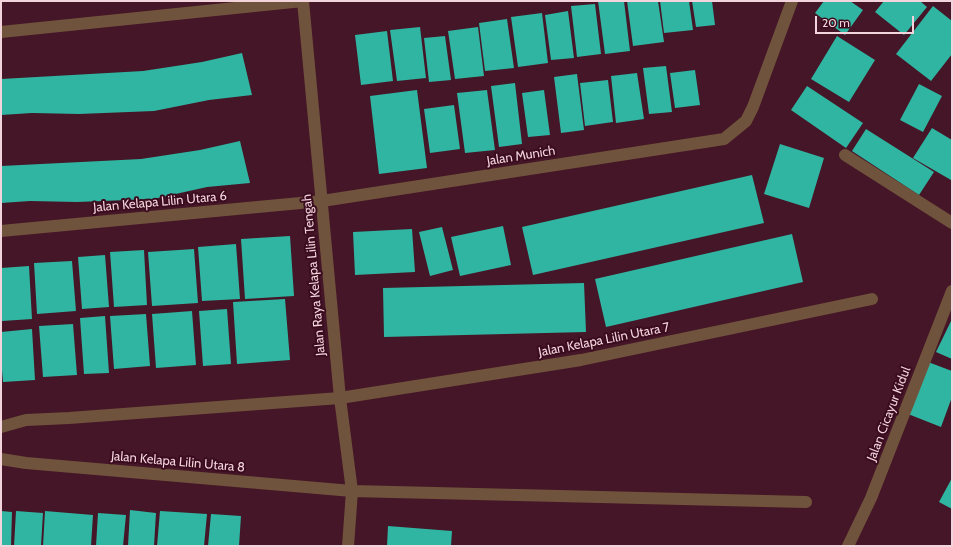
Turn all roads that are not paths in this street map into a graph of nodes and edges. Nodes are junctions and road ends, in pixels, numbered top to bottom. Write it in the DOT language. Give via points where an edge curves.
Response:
graph roads {
  1 [pos="303,1"];
  2 [pos="792,1"];
  3 [pos="1,32"];
  4 [pos="845,156"];
  5 [pos="322,201"];
  6 [pos="952,223"];
  7 [pos="1,231"];
  8 [pos="952,291"];
  9 [pos="872,298"];
  10 [pos="340,398"];
  11 [pos="1,428"];
  12 [pos="1,459"];
  13 [pos="352,491"];
  14 [pos="806,502"];
  15 [pos="348,546"];
  16 [pos="848,546"];
  1 -- 3 [label="street"];
  1 -- 5 [label="street, Jalan Raya Kelapa Lilin Tengah"];
  2 -- 5 [label="street, Jalan Munich" via="753,107 746,121 724,139"];
  4 -- 6 [label="street"];
  5 -- 7 [label="street, Jalan Kelapa Lilin Utara 6"];
  5 -- 10 [label="street, Jalan Raya Kelapa Lilin Tengah"];
  8 -- 16 [label="street, Jalan Cicayur Kidul" via="871,498"];
  9 -- 10 [label="street, Jalan Kelapa Lilin Utara 7" via="581,360"];
  10 -- 11 [label="street" via="26,420"];
  10 -- 13 [label="street, Jalan Raya Kelapa Lilin Tengah"];
  12 -- 13 [label="street, Jalan Kelapa Lilin Utara 8"];
  13 -- 14 [label="street"];
  13 -- 15 [label="street, Jalan Raya Kelapa Lilin Tengah"];
}
